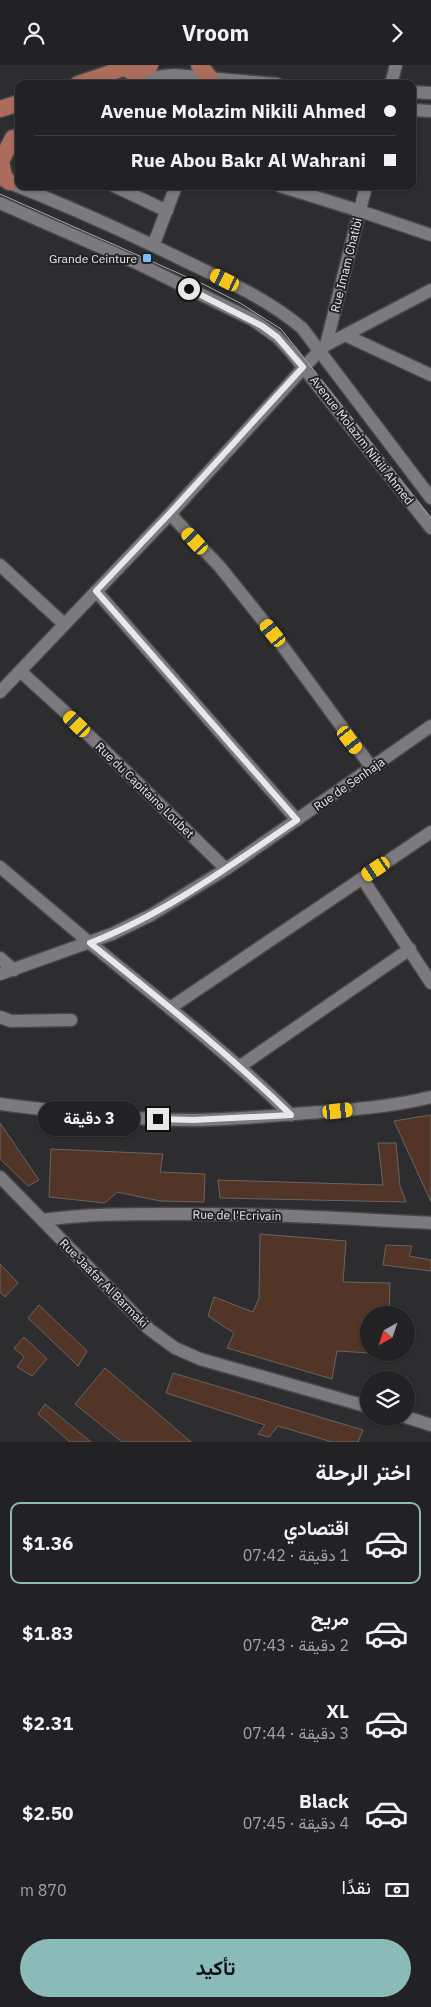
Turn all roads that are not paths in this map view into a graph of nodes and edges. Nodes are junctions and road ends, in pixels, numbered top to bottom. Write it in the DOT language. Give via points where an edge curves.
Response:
graph roads {
  1 [pos="150,65"];
  2 [pos="396,65"];
  3 [pos="204,71"];
  4 [pos="125,75"];
  5 [pos="99,80"];
  6 [pos="255,80"];
  7 [pos="392,80"];
  8 [pos="416,92"];
  9 [pos="431,93"];
  10 [pos="15,104"];
  11 [pos="0,109"];
  12 [pos="416,110"];
  13 [pos="431,111"];
  14 [pos="11,138"];
  15 [pos="5,181"];
  16 [pos="28,190"];
  17 [pos="122,190"];
  18 [pos="175,190"];
  19 [pos="293,190"];
  20 [pos="365,190"];
  21 [pos="0,203"];
  22 [pos="167,211"];
  23 [pos="360,211"];
  24 [pos="431,235"];
  25 [pos="153,246"];
  26 [pos="428,294"];
  27 [pos="345,335"];
  28 [pos="322,348"];
  29 [pos="303,367"];
  30 [pos="431,375"];
  31 [pos="431,498"];
  32 [pos="170,513"];
  33 [pos="431,528"];
  34 [pos="0,565"];
  35 [pos="96,591"];
  36 [pos="64,624"];
  37 [pos="20,671"];
  38 [pos="0,692"];
  39 [pos="431,726"];
  40 [pos="372,768"];
  41 [pos="297,820"];
  42 [pos="431,832"];
  43 [pos="0,867"];
  44 [pos="226,869"];
  45 [pos="362,878"];
  46 [pos="90,943"];
  47 [pos="410,949"];
  48 [pos="0,958"];
  49 [pos="14,969"];
  50 [pos="0,973"];
  51 [pos="431,983"];
  52 [pos="170,1007"];
  53 [pos="0,1017"];
  54 [pos="71,1020"];
  55 [pos="239,1067"];
  56 [pos="431,1097"];
  57 [pos="0,1104"];
  58 [pos="291,1115"];
  59 [pos="0,1177"];
  60 [pos="42,1220"];
  61 [pos="431,1223"];
  62 [pos="360,1404"];
  63 [pos="415,1420"];
  64 [pos="431,1425"];
  1 -- 4 [label="main road"];
  2 -- 7 [label="street"];
  3 -- 4 [label="street"];
  3 -- 6 [label="street"];
  4 -- 5 [label="main road"];
  8 -- 9 [label="street"];
  10 -- 11 [label="main road"];
  12 -- 13 [label="street"];
  14 -- 15 [label="main road" via="1,161"];
  16 -- 25 [label="street, Avenue Molazim Nikili Ahmed" via="90,215"];
  17 -- 22 [label="street"];
  18 -- 22 [label="street"];
  19 -- 23 [label="street"];
  20 -- 23 [label="street, Rue Imam Chatibi"];
  21 -- 29 [label="street, Avenue Molazim Nikili Ahmed" via="139,264 254,320 277,337"];
  22 -- 25 [label="street"];
  23 -- 24 [label="street"];
  23 -- 28 [label="street, Rue Imam Chatibi"];
  25 -- 28 [label="street, Avenue Molazim Nikili Ahmed" via="269,303"];
  26 -- 27 [label="street"];
  27 -- 28 [label="street"];
  27 -- 30 [label="street"];
  28 -- 29 [label="street"];
  28 -- 31 [label="street, Avenue Molazim Nikili Ahmed"];
  29 -- 32 [label="street"];
  29 -- 33 [label="street, Avenue Molazim Nikili Ahmed"];
  32 -- 35 [label="street"];
  32 -- 40 [label="street" via="220,567 273,633"];
  34 -- 36 [label="street"];
  35 -- 36 [label="street"];
  35 -- 41 [label="street"];
  36 -- 37 [label="street"];
  37 -- 38 [label="street"];
  37 -- 44 [label="street, Rue du Capitaine Loubet"];
  39 -- 40 [label="street, Rue de Senhaja"];
  40 -- 41 [label="street, Rue de Senhaja"];
  41 -- 44 [label="street, Rue de Senhaja"];
  42 -- 45 [label="street"];
  43 -- 46 [label="street"];
  44 -- 46 [label="street, Rue de Senhaja" via="151,915"];
  45 -- 47 [label="street"];
  45 -- 52 [label="street"];
  46 -- 49 [label="street, Rue de Senhaja"];
  46 -- 52 [label="street"];
  47 -- 51 [label="street"];
  47 -- 55 [label="street"];
  48 -- 49 [label="street"];
  49 -- 50 [label="street, Rue de Senhaja"];
  52 -- 55 [label="street"];
  53 -- 54 [label="street" via="11,1021"];
  55 -- 58 [label="street"];
  56 -- 58 [label="street" via="386,1107"];
  57 -- 58 [label="street" via="123,1117 193,1120"];
  59 -- 60 [label="street, Rue Jaafar Al Barmaki"];
  60 -- 61 [label="street, Rue de l'Ecrivain" via="108,1214 214,1213"];
  60 -- 62 [label="street, Rue Jaafar Al Barmaki" via="126,1307 175,1348 200,1359"];
  63 -- 64 [label="street"];
}
